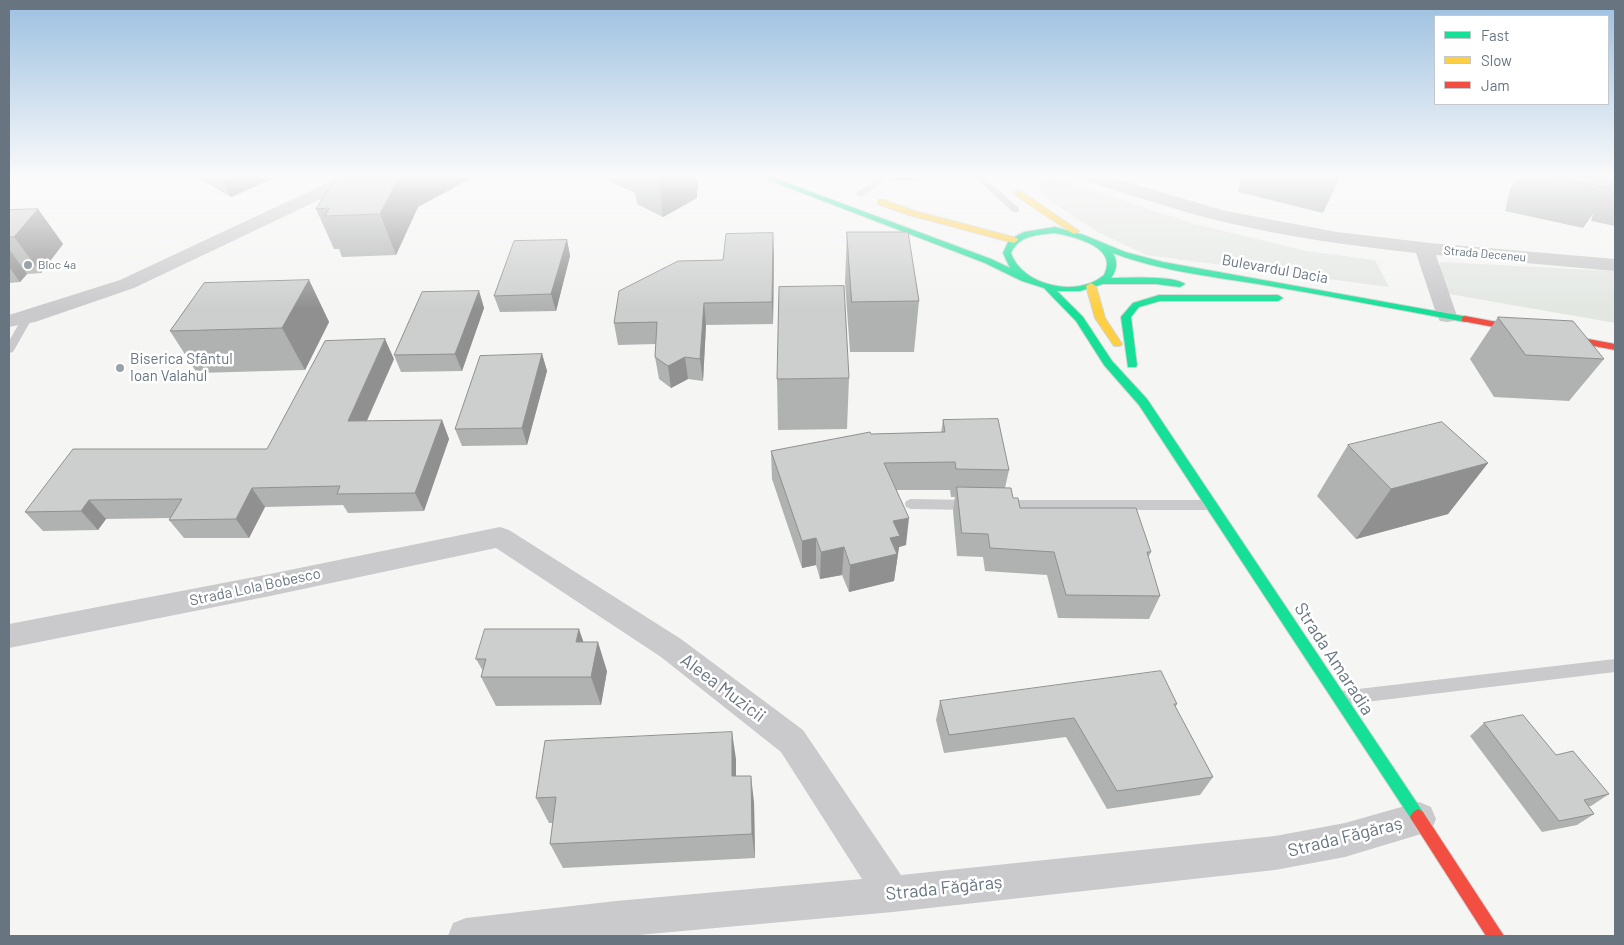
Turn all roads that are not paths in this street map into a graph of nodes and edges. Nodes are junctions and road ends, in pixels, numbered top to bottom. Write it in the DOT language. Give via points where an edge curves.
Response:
graph roads {
  1 [pos="260,221"];
  2 [pos="879,221"];
  3 [pos="972,221"];
  4 [pos="1012,221"];
  5 [pos="1016,221"];
  6 [pos="1062,221"];
  7 [pos="1242,221"];
  8 [pos="1016,227"];
  9 [pos="1084,236"];
  10 [pos="1100,246"];
  11 [pos="1424,249"];
  12 [pos="1615,265"];
  13 [pos="1025,279"];
  14 [pos="1103,281"];
  15 [pos="1091,286"];
  16 [pos="1048,287"];
  17 [pos="1308,302"];
  18 [pos="1447,316"];
  19 [pos="28,318"];
  20 [pos="9,321"];
  21 [pos="1615,347"];
  22 [pos="9,350"];
  23 [pos="1132,365"];
  24 [pos="1143,402"];
  25 [pos="911,504"];
  26 [pos="1211,505"];
  27 [pos="500,537"];
  28 [pos="9,636"];
  29 [pos="1615,665"];
  30 [pos="1339,698"];
  31 [pos="1418,818"];
  32 [pos="893,894"];
  33 [pos="466,936"];
  34 [pos="1496,936"];
  1 -- 19 [label="street" via="128,284"];
  2 -- 13 [label="main road, Bulevardul Dacia" via="988,261"];
  3 -- 8 [label="main road"];
  4 -- 8 [label="lane"];
  5 -- 8 [label="main road"];
  6 -- 9 [label="main road"];
  7 -- 11 [label="street, Strada Deceneu"];
  8 -- 9 [label="main road, Bulevardul Dacia"];
  8 -- 13 [label="main road, Bulevardul Dacia" via="1006,254 1008,263"];
  9 -- 10 [label="main road, Bulevardul Dacia"];
  10 -- 14 [label="main road, Bulevardul Dacia" via="1109,254 1112,264"];
  10 -- 18 [label="main road, Bulevardul Dacia" via="1152,263"];
  11 -- 12 [label="street, Strada Deceneu"];
  11 -- 18 [label="street"];
  13 -- 16 [label="main road, Bulevardul Dacia"];
  14 -- 15 [label="main road, Bulevardul Dacia"];
  14 -- 23 [label="main road, Bulevardul Dacia" via="1156,281 1283,299 1159,298 1136,305 1126,318"];
  15 -- 16 [label="main road, Bulevardul Dacia" via="1078,289"];
  15 -- 23 [label="main road, Strada Amaradia" via="1100,318"];
  16 -- 24 [label="main road, Strada Amaradia" via="1080,319 1108,363"];
  17 -- 18 [label="main road, Bulevardul Dacia"];
  18 -- 21 [label="main road, Bulevardul Dacia"];
  19 -- 20 [label="street"];
  19 -- 22 [label="lane"];
  23 -- 24 [label="main road, Strada Amaradia"];
  24 -- 26 [label="main road, Strada Amaradia"];
  25 -- 26 [label="lane"];
  26 -- 30 [label="main road, Strada Amaradia"];
  27 -- 28 [label="street, Strada Lola Bobesco"];
  27 -- 32 [label="street, Aleea Muzicii" via="671,648 792,741"];
  29 -- 30 [label="lane"];
  30 -- 31 [label="main road, Strada Amaradia"];
  31 -- 32 [label="street, Strada Făgăraș" via="1345,840 1275,853"];
  31 -- 34 [label="main road, Strada Amaradia"];
  32 -- 33 [label="street, Strada Făgăraș"];
}
